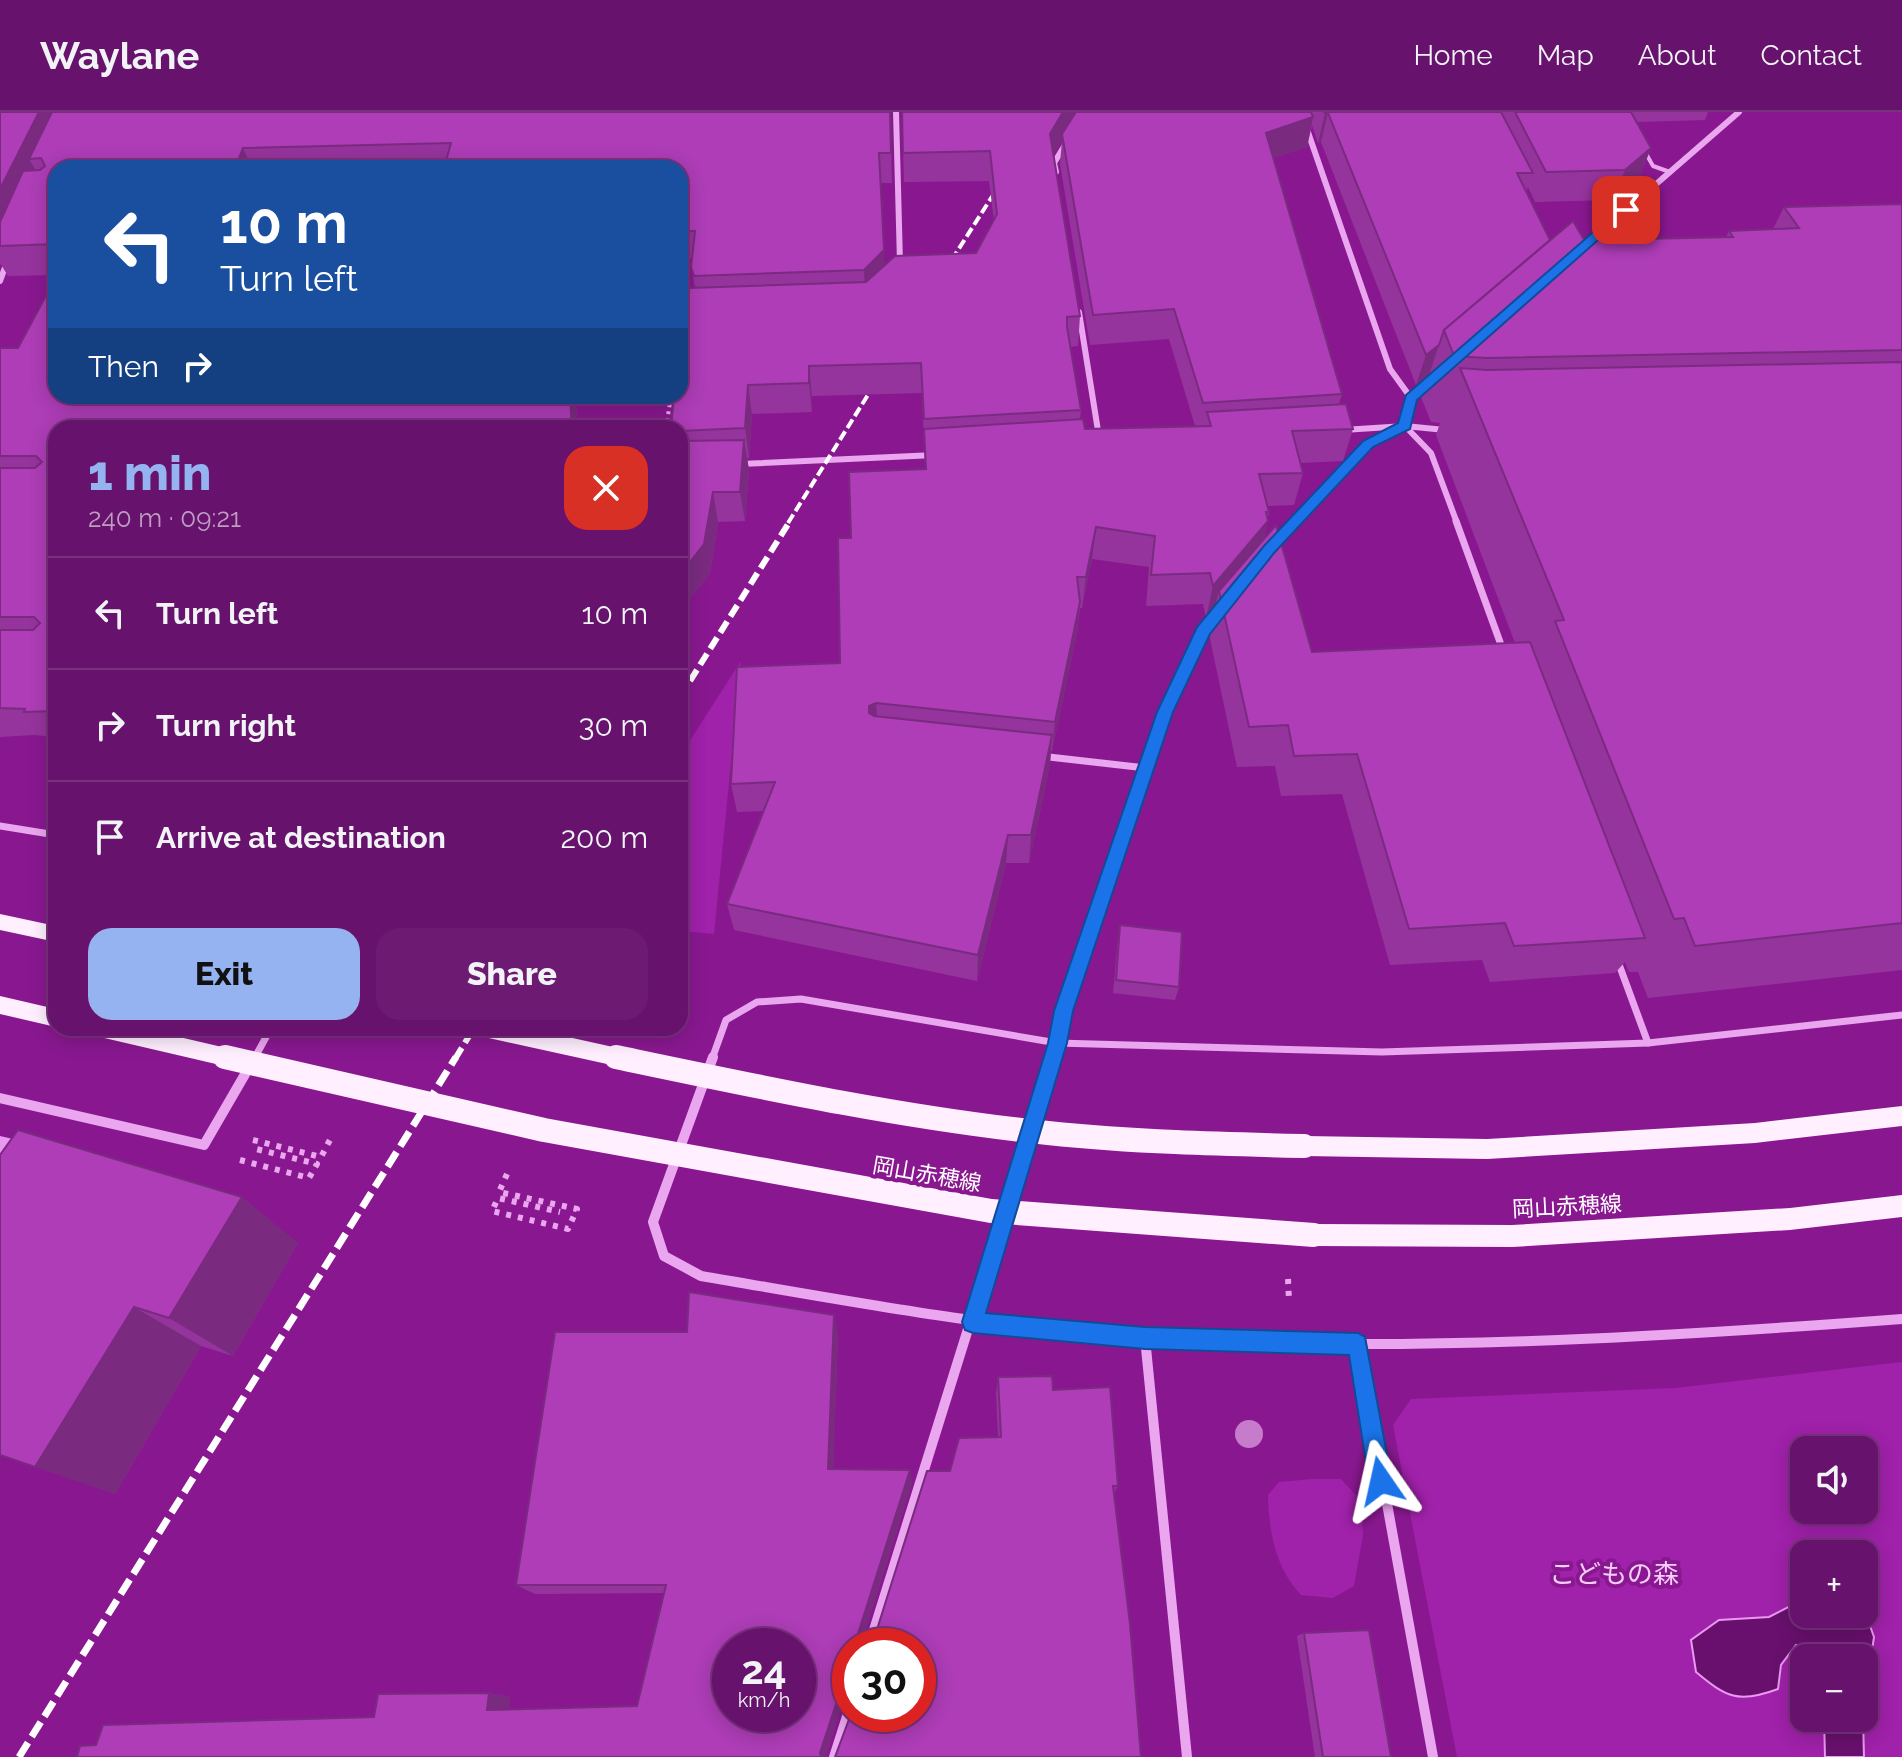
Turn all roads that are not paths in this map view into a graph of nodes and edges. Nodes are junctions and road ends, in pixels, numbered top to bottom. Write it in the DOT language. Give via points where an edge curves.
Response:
graph roads {
  1 [pos="896,112"];
  2 [pos="1301,112"];
  3 [pos="1739,112"];
  4 [pos="1069,137"];
  5 [pos="1638,139"];
  6 [pos="1670,172"];
  7 [pos="1057,179"];
  8 [pos="1585,246"];
  9 [pos="11,251"];
  10 [pos="900,274"];
  11 [pos="0,281"];
  12 [pos="688,298"];
  13 [pos="1077,304"];
  14 [pos="693,312"];
  15 [pos="1434,378"];
  16 [pos="1411,398"];
  17 [pos="1405,426"];
  18 [pos="1448,430"];
  19 [pos="1329,431"];
  20 [pos="1100,446"];
  21 [pos="948,454"];
  22 [pos="724,464"];
  23 [pos="1269,550"];
  24 [pos="1222,608"];
  25 [pos="1507,660"];
  26 [pos="1036,756"];
  27 [pos="1146,768"];
  28 [pos="0,826"];
  29 [pos="48,834"];
  30 [pos="0,922"];
  31 [pos="48,932"];
  32 [pos="1615,954"];
  33 [pos="0,1005"];
  34 [pos="1902,1015"];
  35 [pos="48,1016"];
  36 [pos="136,1036"];
  37 [pos="266,1036"];
  38 [pos="525,1036"];
  39 [pos="1057,1043"];
  40 [pos="1648,1043"];
  41 [pos="0,1098"];
  42 [pos="1902,1116"];
  43 [pos="1902,1206"];
  44 [pos="1902,1319"];
  45 [pos="973,1322"];
  46 [pos="1145,1338"];
  47 [pos="1358,1344"];
  48 [pos="875,1628"];
  49 [pos="842,1732"];
  50 [pos="834,1757"];
  51 [pos="1187,1757"];
  52 [pos="1433,1757"];
  1 -- 10 [label="street"];
  2 -- 16 [label="street" via="1390,369"];
  3 -- 6 [label="street"];
  4 -- 7 [label="street" via="1054,163"];
  5 -- 6 [label="lane" via="1653,166"];
  6 -- 8 [label="street"];
  9 -- 11 [label="street"];
  12 -- 14 [label="street"];
  13 -- 20 [label="street"];
  15 -- 16 [label="street"];
  16 -- 17 [label="street"];
  17 -- 18 [label="street"];
  17 -- 19 [label="street"];
  17 -- 23 [label="street" via="1368,444"];
  17 -- 25 [label="street" via="1431,453"];
  21 -- 22 [label="street"];
  24 -- 27 [label="street" via="1197,644"];
  26 -- 27 [label="street"];
  27 -- 39 [label="street" via="1063,1011"];
  28 -- 29 [label="street"];
  30 -- 31 [label="main road"];
  32 -- 40 [label="street"];
  33 -- 35 [label="main road"];
  34 -- 40 [label="street"];
  36 -- 43 [label="main road, 岡山赤穂線, bridge" via="544,1130 975,1209 1314,1235 1512,1236 1790,1219"];
  37 -- 41 [label="street" via="204,1145"];
  38 -- 42 [label="main road, bridge" via="1010,1129 1161,1141 1487,1149 1755,1133"];
  39 -- 40 [label="street" via="1382,1052"];
  39 -- 45 [label="street"];
  39 -- 45 [label="street" via="801,999 757,1002 726,1020 653,1222 664,1256 701,1276"];
  44 -- 47 [label="street" via="1664,1337"];
  45 -- 46 [label="street"];
  45 -- 48 [label="street"];
  46 -- 47 [label="street"];
  46 -- 51 [label="street"];
  47 -- 52 [label="street"];
  49 -- 50 [label="street"];
}
